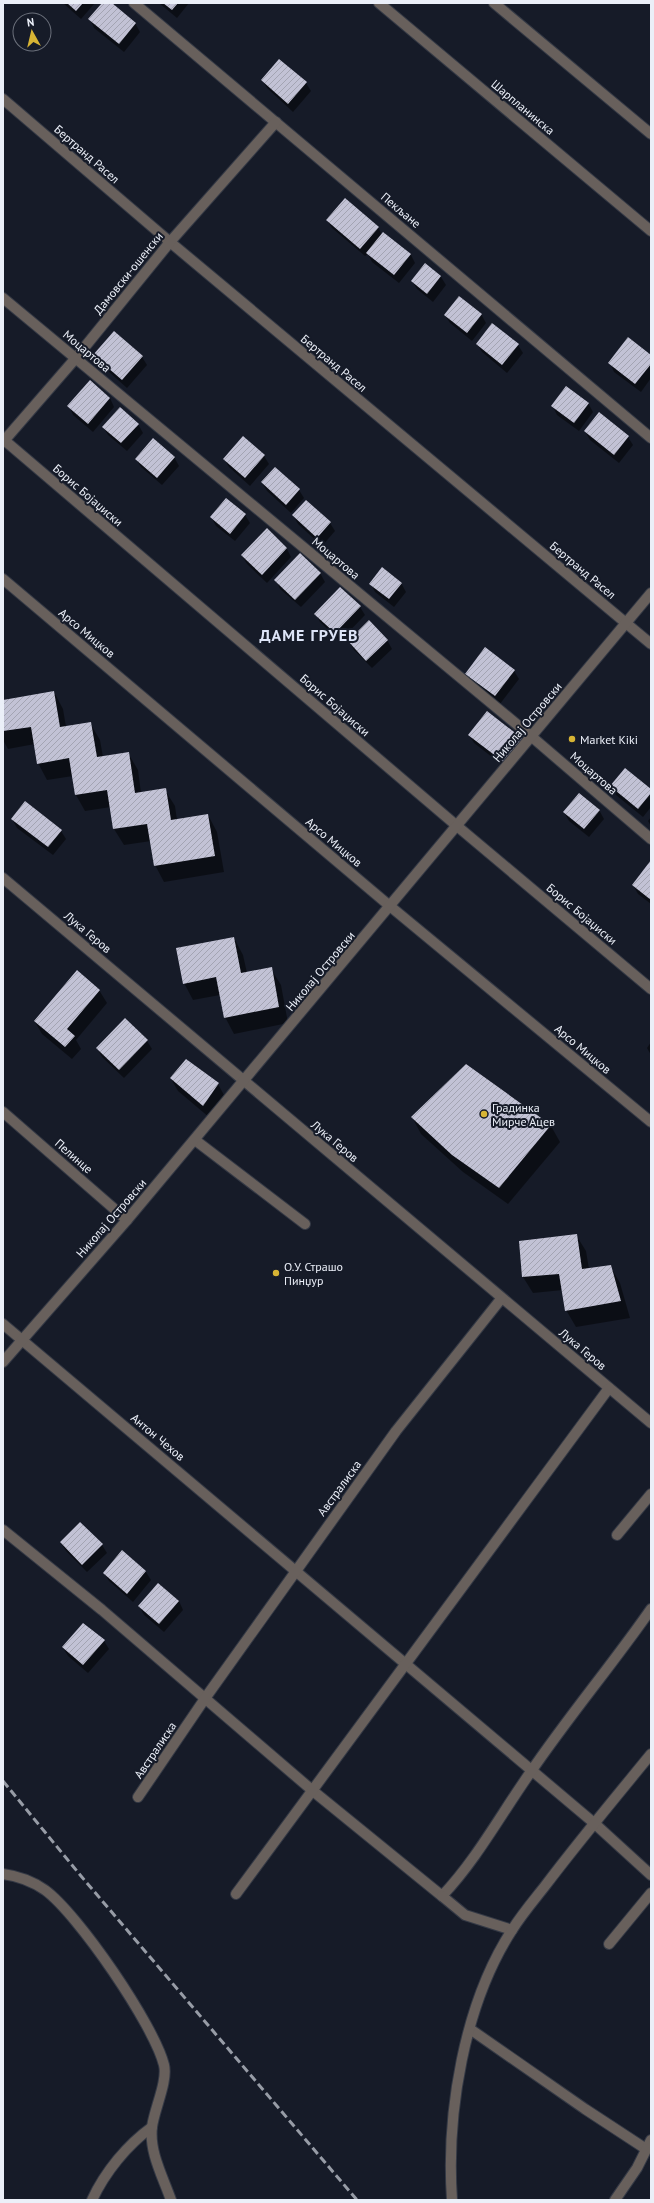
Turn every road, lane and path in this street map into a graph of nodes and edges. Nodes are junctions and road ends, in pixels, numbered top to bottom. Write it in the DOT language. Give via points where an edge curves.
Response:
graph roads {
  1 [pos="134,3"];
  2 [pos="379,3"];
  3 [pos="494,3"];
  4 [pos="3,99"];
  5 [pos="276,122"];
  6 [pos="651,134"];
  7 [pos="651,231"];
  8 [pos="170,242"];
  9 [pos="3,298"];
  10 [pos="75,359"];
  11 [pos="651,438"];
  12 [pos="4,440"];
  13 [pos="3,579"];
  14 [pos="651,593"];
  15 [pos="626,623"];
  16 [pos="651,644"];
  17 [pos="532,738"];
  18 [pos="456,826"];
  19 [pos="651,839"];
  20 [pos="3,878"];
  21 [pos="391,907"];
  22 [pos="651,989"];
  23 [pos="244,1081"];
  24 [pos="3,1112"];
  25 [pos="651,1122"];
  26 [pos="195,1140"];
  27 [pos="128,1220"];
  28 [pos="305,1224"];
  29 [pos="501,1299"];
  30 [pos="3,1324"];
  31 [pos="22,1339"];
  32 [pos="3,1362"];
  33 [pos="609,1388"];
  34 [pos="651,1423"];
  35 [pos="651,1494"];
  36 [pos="3,1530"];
  37 [pos="617,1535"];
  38 [pos="295,1571"];
  39 [pos="651,1609"];
  40 [pos="406,1664"];
  41 [pos="206,1697"];
  42 [pos="651,1754"];
  43 [pos="531,1771"];
  44 [pos="313,1791"];
  45 [pos="138,1797"];
  46 [pos="594,1823"];
  47 [pos="3,1874"];
  48 [pos="651,1875"];
  49 [pos="651,1892"];
  50 [pos="236,1894"];
  51 [pos="442,1896"];
  52 [pos="512,1930"];
  53 [pos="609,1944"];
  54 [pos="470,2029"];
  55 [pos="152,2127"];
  56 [pos="649,2144"];
  57 [pos="92,2200"];
  58 [pos="171,2200"];
  59 [pos="452,2200"];
  60 [pos="615,2200"];
  1 -- 5 [label="street, Пекљане"];
  2 -- 7 [label="street, Шарпланинска"];
  3 -- 6 [label="street"];
  4 -- 8 [label="street, Бертранд Расел"];
  5 -- 8 [label="street, Дамовски-ошенски"];
  5 -- 11 [label="street, Пекљане"];
  8 -- 10 [label="street, Дамовски-ошенски"];
  8 -- 15 [label="street, Бертранд Расел"];
  9 -- 10 [label="street, Моцартова"];
  10 -- 12 [label="street, Дамовски-ошенски"];
  10 -- 17 [label="street, Моцартова"];
  12 -- 18 [label="street, Борис Бојаџиски"];
  13 -- 21 [label="street, Арсо Мицков"];
  14 -- 15 [label="street, Николај Островски"];
  15 -- 16 [label="street, Бертранд Расел"];
  15 -- 17 [label="street, Николај Островски"];
  17 -- 18 [label="street, Николај Островски"];
  17 -- 19 [label="street, Моцартова"];
  18 -- 21 [label="street, Николај Островски"];
  18 -- 22 [label="street, Борис Бојаџиски"];
  20 -- 23 [label="street, Лука Геров"];
  21 -- 23 [label="street, Николај Островски"];
  21 -- 25 [label="street, Арсо Мицков"];
  23 -- 26 [label="street, Николај Островски"];
  23 -- 29 [label="street, Лука Геров"];
  24 -- 27 [label="street, Пелинце"];
  26 -- 27 [label="street, Николај Островски"];
  26 -- 28 [label="street"];
  27 -- 31 [label="street, Николај Островски"];
  29 -- 33 [label="street, Лука Геров"];
  29 -- 38 [label="street, Австралиска" via="396,1431"];
  30 -- 31 [label="street, Антон Чехов"];
  31 -- 32 [label="street, Николај Островски"];
  31 -- 38 [label="street, Антон Чехов"];
  33 -- 34 [label="street, Лука Геров"];
  33 -- 40 [label="street"];
  35 -- 37 [label="street"];
  36 -- 41 [label="street"];
  38 -- 40 [label="street, Антон Чехов"];
  38 -- 41 [label="street, Австралиска"];
  39 -- 43 [label="street" via="615,1661"];
  40 -- 43 [label="street, Антон Чехов"];
  40 -- 44 [label="street"];
  41 -- 44 [label="street"];
  41 -- 45 [label="street, Австралиска"];
  42 -- 46 [label="street"];
  43 -- 46 [label="street, Антон Чехов"];
  43 -- 51 [label="street" via="462,1875"];
  44 -- 50 [label="street"];
  44 -- 51 [label="street"];
  46 -- 48 [label="street, Антон Чехов"];
  46 -- 52 [label="street"];
  47 -- 55 [label="street" via="19,1876 45,1891 74,1918 146,2022 165,2066"];
  49 -- 53 [label="street"];
  51 -- 52 [label="street" via="465,1914"];
  52 -- 54 [label="street" via="487,1978"];
  54 -- 56 [label="street" via="585,2109"];
  54 -- 59 [label="street" via="457,2086 453,2124"];
  55 -- 57 [label="street" via="135,2139 100,2184"];
  55 -- 58 [label="street" via="154,2154"];
  56 -- 60 [label="street" via="637,2168"];
}
